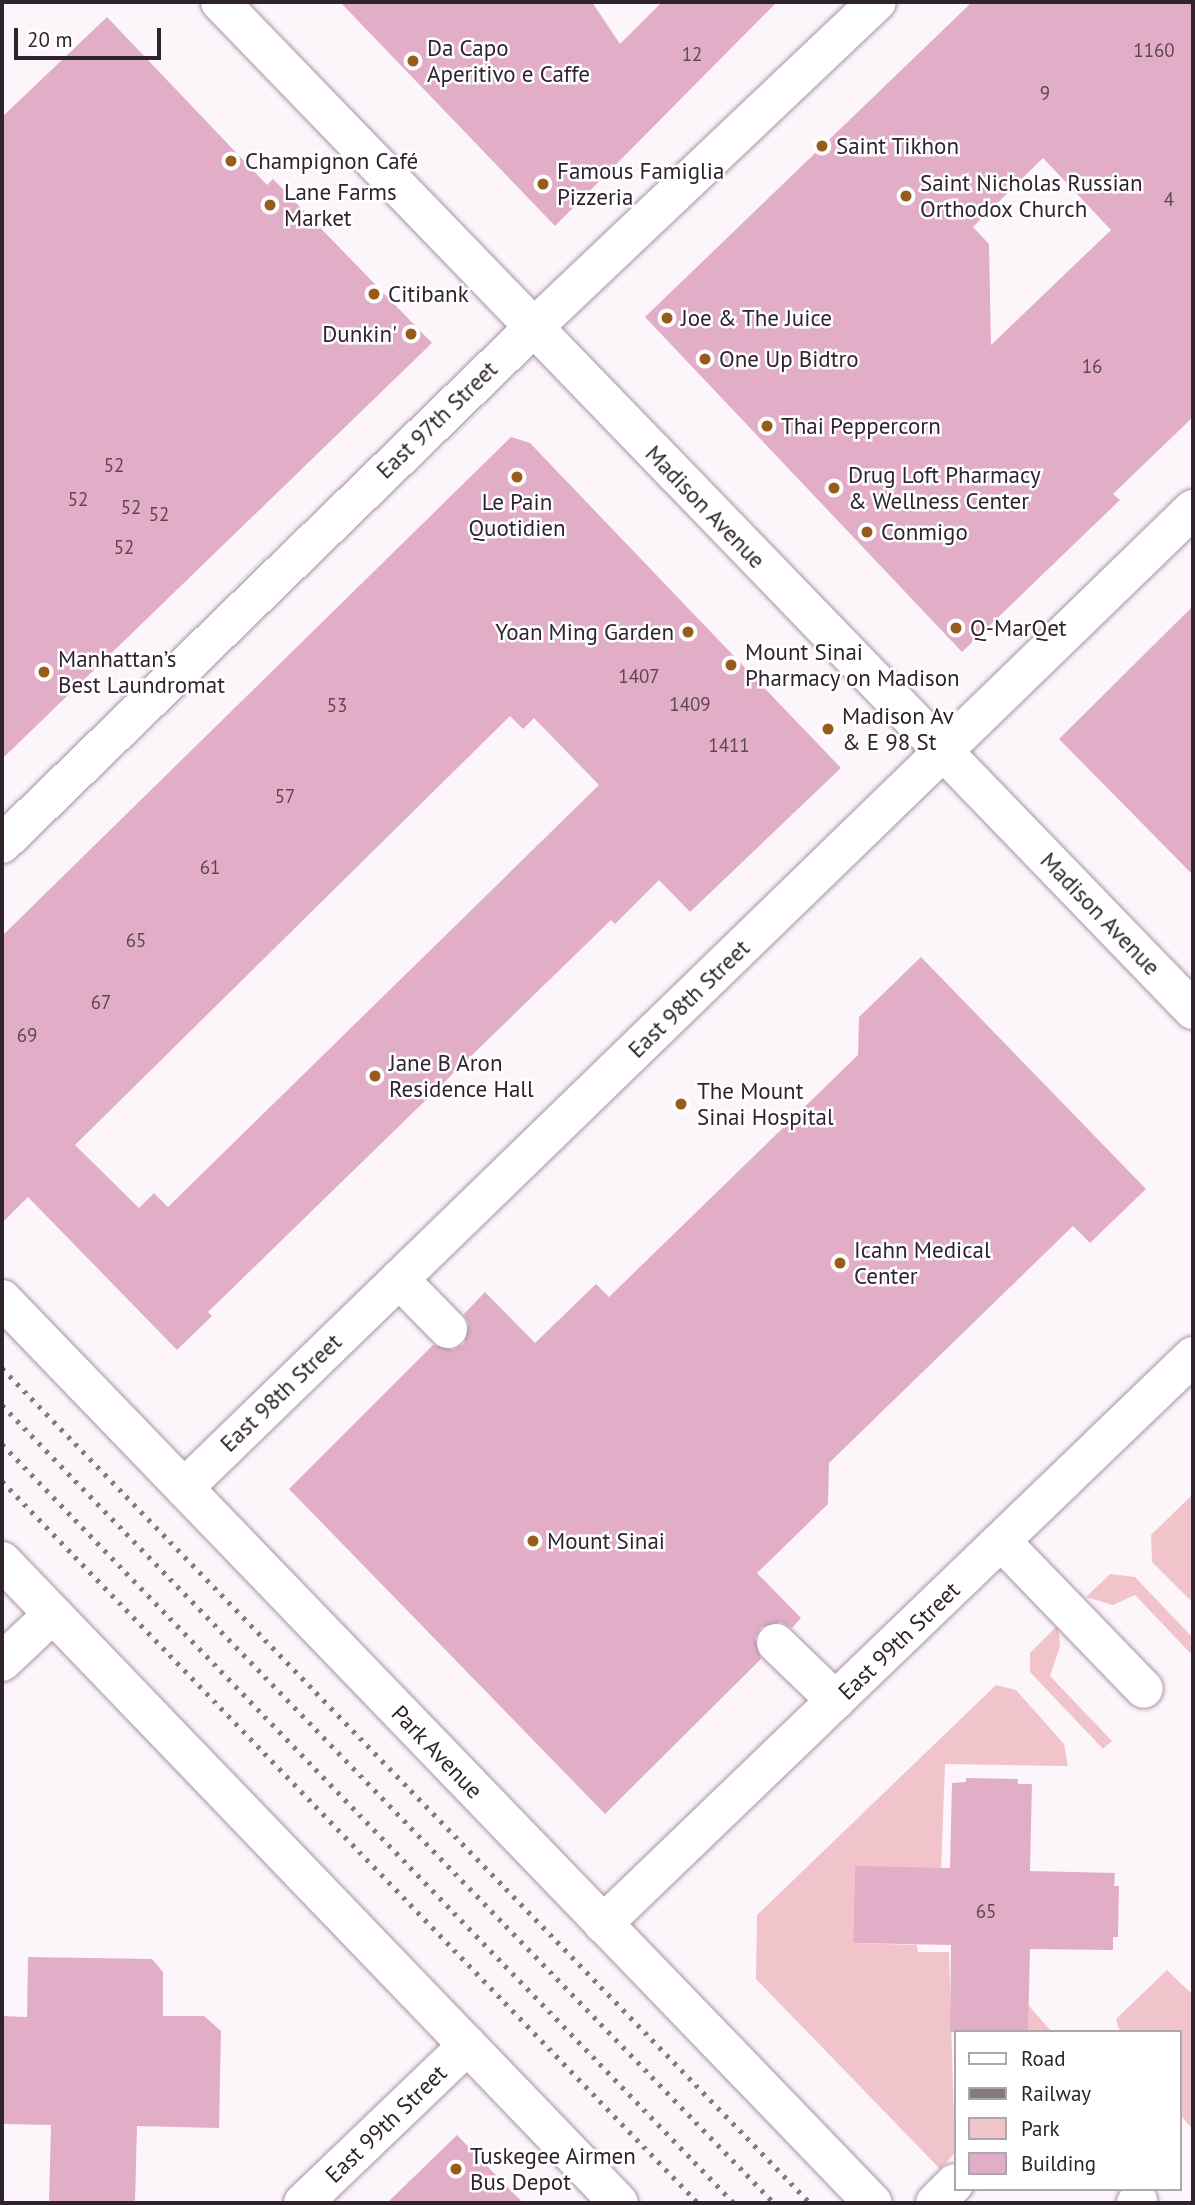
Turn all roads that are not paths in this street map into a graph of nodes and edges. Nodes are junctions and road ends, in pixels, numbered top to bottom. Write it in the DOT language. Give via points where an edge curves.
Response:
graph roads {
  1 [pos="220,2"];
  2 [pos="877,2"];
  3 [pos="533,328"];
  4 [pos="1193,509"];
  5 [pos="942,752"];
  6 [pos="2,844"];
  7 [pos="1193,1010"];
  8 [pos="399,1279"];
  9 [pos="2,1299"];
  10 [pos="448,1329"];
  11 [pos="1193,1356"];
  12 [pos="184,1488"];
  13 [pos="1002,1542"];
  14 [pos="2,1561"];
  15 [pos="53,1614"];
  16 [pos="776,1643"];
  17 [pos="2,1662"];
  18 [pos="1144,1689"];
  19 [pos="836,1701"];
  20 [pos="603,1924"];
  21 [pos="468,2045"];
  22 [pos="954,2184"];
  23 [pos="303,2203"];
  24 [pos="619,2203"];
  25 [pos="873,2203"];
  26 [pos="935,2203"];
  1 -- 3 [label="main road, Madison Avenue"];
  2 -- 3 [label="main road, East 97th Street"];
  3 -- 5 [label="main road, Madison Avenue"];
  3 -- 6 [label="main road, East 97th Street"];
  4 -- 5 [label="main road, East 98th Street"];
  5 -- 7 [label="main road, Madison Avenue"];
  5 -- 8 [label="main road, East 98th Street"];
  8 -- 10 [label="main road"];
  8 -- 12 [label="main road, East 98th Street"];
  9 -- 12 [label="main road, Park Avenue"];
  11 -- 13 [label="main road, East 99th Street"];
  12 -- 20 [label="main road, Park Avenue"];
  13 -- 18 [label="main road"];
  13 -- 19 [label="main road, East 99th Street"];
  14 -- 15 [label="main road"];
  15 -- 17 [label="main road"];
  15 -- 21 [label="main road"];
  16 -- 19 [label="main road"];
  19 -- 20 [label="main road, East 99th Street"];
  20 -- 25 [label="main road, Park Avenue"];
  21 -- 23 [label="main road, East 99th Street"];
  21 -- 24 [label="main road"];
  22 -- 26 [label="main road"];
}
